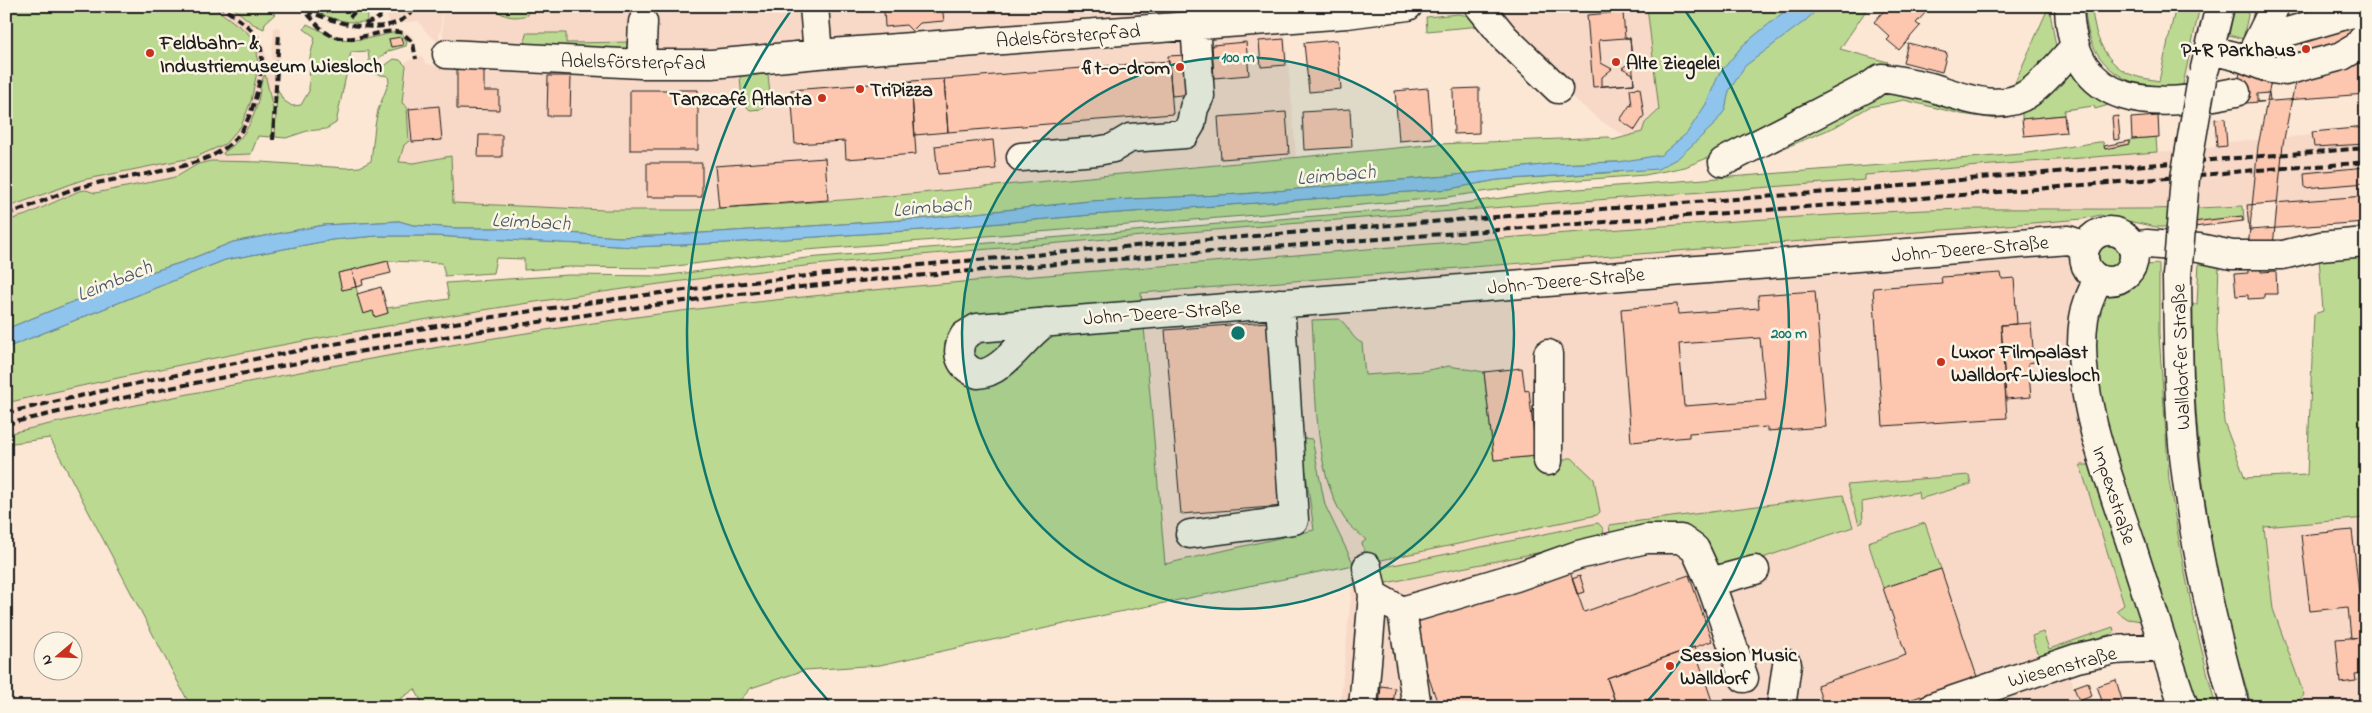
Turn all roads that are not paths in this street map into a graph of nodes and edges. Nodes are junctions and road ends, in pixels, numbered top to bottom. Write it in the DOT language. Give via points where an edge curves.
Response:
graph roads {
  1 [pos="814,6"];
  2 [pos="1408,6"];
  3 [pos="1479,6"];
  4 [pos="2069,6"];
  5 [pos="2220,6"];
  6 [pos="2311,6"];
  7 [pos="2366,9"];
  8 [pos="1199,19"];
  9 [pos="642,22"];
  10 [pos="2366,28"];
  11 [pos="2366,35"];
  12 [pos="2245,41"];
  13 [pos="2075,47"];
  14 [pos="447,54"];
  15 [pos="818,54"];
  16 [pos="641,64"];
  17 [pos="1558,89"];
  18 [pos="2236,92"];
  19 [pos="1021,157"];
  20 [pos="1723,162"];
  21 [pos="2366,242"];
  22 [pos="2086,246"];
  23 [pos="2132,246"];
  24 [pos="2098,279"];
  25 [pos="1280,303"];
  26 [pos="1046,322"];
  27 [pos="1548,354"];
  28 [pos="1548,461"];
  29 [pos="1190,534"];
  30 [pos="1368,567"];
  31 [pos="1755,570"];
  32 [pos="1710,582"];
  33 [pos="1373,595"];
  34 [pos="1402,611"];
  35 [pos="2164,647"];
  36 [pos="1787,664"];
  37 [pos="1744,678"];
  38 [pos="1363,707"];
  39 [pos="1417,707"];
  40 [pos="1781,707"];
  41 [pos="1933,707"];
  42 [pos="2184,707"];
  43 [pos="2235,707"];
  1 -- 15 [label="street"];
  2 -- 8 [label="street, Adelsförsterpfad" via="1347,14"];
  3 -- 17 [label="street" via="1515,48"];
  4 -- 13 [label="street"];
  5 -- 12 [label="street, Walldorfer Straße"];
  6 -- 12 [label="street" via="2284,13"];
  7 -- 12 [label="street"];
  8 -- 15 [label="street, Adelsförsterpfad"];
  8 -- 19 [label="street" via="1200,96 1185,134 1130,138 1113,148 1097,151"];
  9 -- 16 [label="street"];
  10 -- 12 [label="street" via="2276,54"];
  11 -- 12 [label="street" via="2358,47 2342,56 2286,71 2271,69"];
  12 -- 43 [label="street, Walldorfer Straße, bridge" via="2202,79 2185,178 2177,276 2180,406 2187,479 2210,611"];
  13 -- 18 [label="street" via="2091,74 2103,85 2131,98 2149,102 2186,101"];
  13 -- 20 [label="street" via="2030,93 2010,102 1983,102 1906,81 1881,78"];
  14 -- 16 [label="street, Adelsförsterpfad"];
  15 -- 16 [label="street, Adelsförsterpfad" via="712,64"];
  21 -- 23 [label="street" via="2320,246 2283,255 2232,256 2199,248"];
  22 -- 23 [label="street" via="2091,238 2109,231 2126,238"];
  22 -- 24 [label="street" via="2084,258 2088,271"];
  22 -- 25 [label="street, John-Deere-Straße" via="2068,240"];
  23 -- 24 [label="street" via="2134,258 2130,270 2110,282"];
  24 -- 35 [label="street, Impexstraße" via="2084,318 2088,400 2100,450"];
  25 -- 26 [label="street, John-Deere-Straße"];
  25 -- 29 [label="street" via="1294,520"];
  27 -- 28 [label="street"];
  30 -- 33 [label="street"];
  31 -- 32 [label="street"];
  32 -- 34 [label="street" via="1695,549 1681,539 1646,539 1578,555"];
  32 -- 37 [label="street"];
  33 -- 34 [label="street"];
  33 -- 38 [label="street"];
  34 -- 39 [label="street"];
  35 -- 41 [label="street, Wiesenstraße" via="2114,650 2077,658"];
  35 -- 42 [label="street, Impexstraße"];
  36 -- 40 [label="street"];
}
